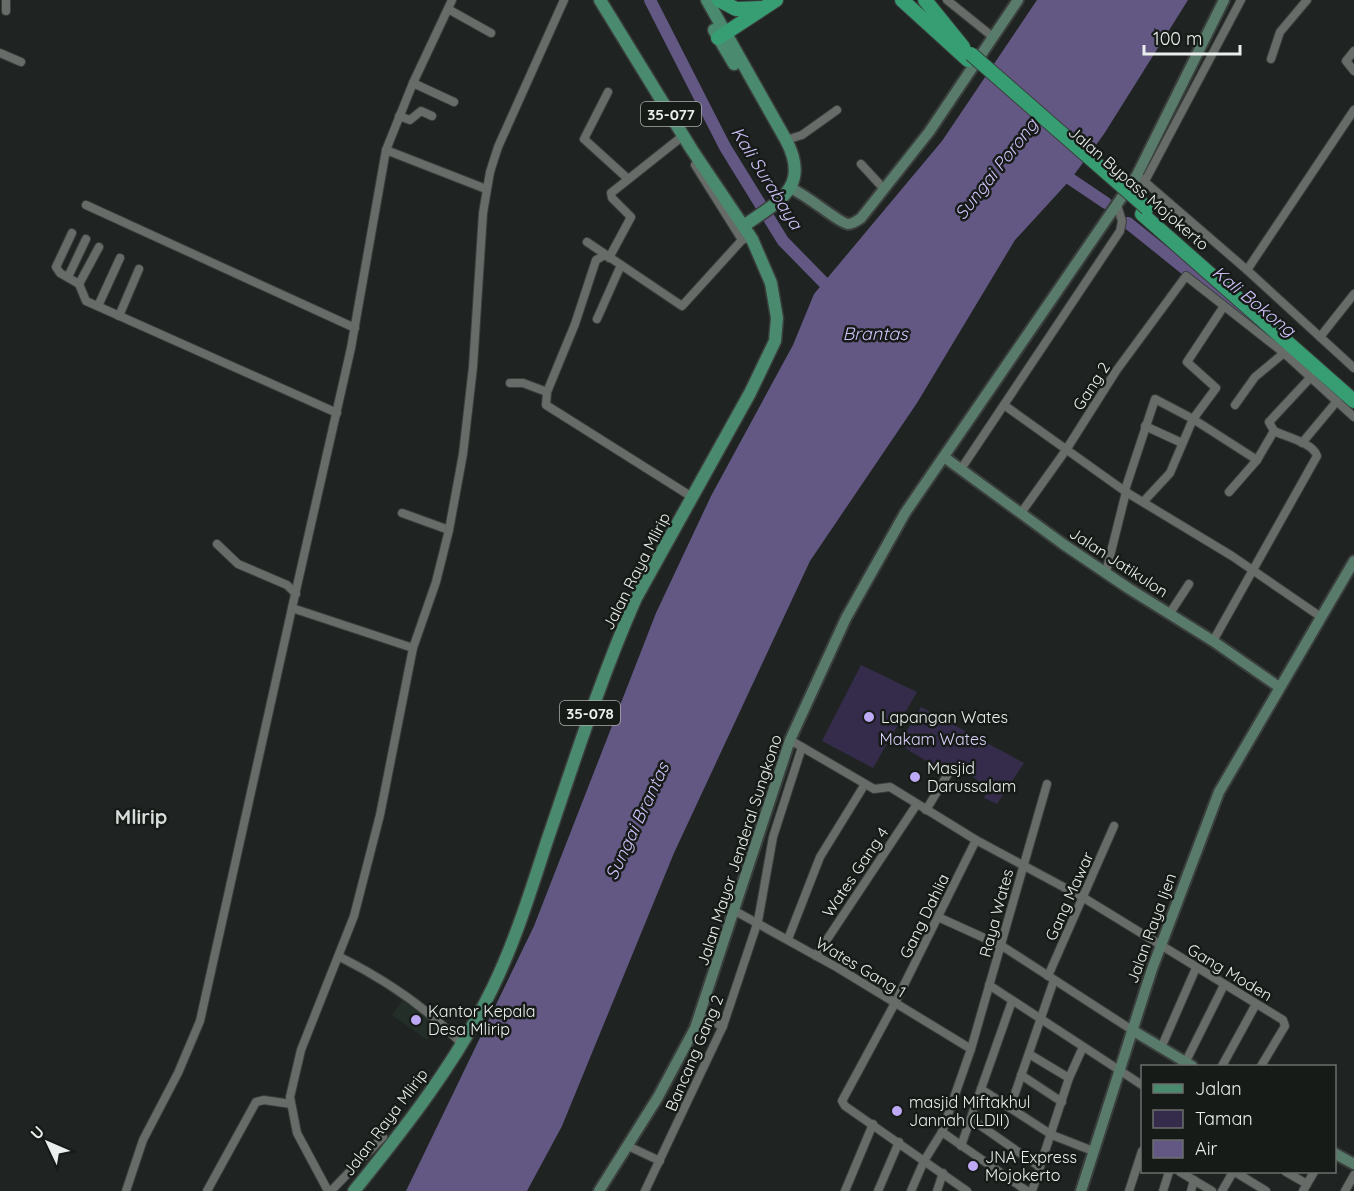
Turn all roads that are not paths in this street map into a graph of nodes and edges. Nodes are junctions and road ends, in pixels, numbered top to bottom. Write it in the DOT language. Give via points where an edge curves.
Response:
graph roads {
  1 [pos="6,0"];
  2 [pos="452,0"];
  3 [pos="564,0"];
  4 [pos="593,0"];
  5 [pos="600,0"];
  6 [pos="700,0"];
  7 [pos="707,0"];
  8 [pos="719,0"];
  9 [pos="902,0"];
  10 [pos="911,0"];
  11 [pos="947,0"];
  12 [pos="1018,0"];
  13 [pos="1224,0"];
  14 [pos="1241,0"];
  15 [pos="1307,0"];
  16 [pos="926,1"];
  17 [pos="770,4"];
  18 [pos="448,9"];
  19 [pos="6,11"];
  20 [pos="491,33"];
  21 [pos="721,36"];
  22 [pos="993,37"];
  23 [pos="1354,51"];
  24 [pos="0,53"];
  25 [pos="967,54"];
  26 [pos="1271,59"];
  27 [pos="21,62"];
  28 [pos="1354,71"];
  29 [pos="413,83"];
  30 [pos="608,92"];
  31 [pos="454,102"];
  32 [pos="837,110"];
  33 [pos="1354,110"];
  34 [pos="399,116"];
  35 [pos="432,116"];
  36 [pos="679,139"];
  37 [pos="786,140"];
  38 [pos="386,150"];
  39 [pos="861,164"];
  40 [pos="627,178"];
  41 [pos="1141,178"];
  42 [pos="486,189"];
  43 [pos="884,189"];
  44 [pos="789,193"];
  45 [pos="87,205"];
  46 [pos="1117,205"];
  47 [pos="1144,211"];
  48 [pos="745,225"];
  49 [pos="72,233"];
  50 [pos="86,239"];
  51 [pos="747,239"];
  52 [pos="587,242"];
  53 [pos="99,247"];
  54 [pos="607,257"];
  55 [pos="120,258"];
  56 [pos="621,265"];
  57 [pos="139,269"];
  58 [pos="1247,270"];
  59 [pos="68,277"];
  60 [pos="79,284"];
  61 [pos="1354,294"];
  62 [pos="98,306"];
  63 [pos="1224,306"];
  64 [pos="119,316"];
  65 [pos="597,319"];
  66 [pos="355,328"];
  67 [pos="1320,337"];
  68 [pos="1284,353"];
  69 [pos="1354,368"];
  70 [pos="1311,377"];
  71 [pos="510,383"];
  72 [pos="547,392"];
  73 [pos="1354,392"];
  74 [pos="1337,401"];
  75 [pos="1354,401"];
  76 [pos="1004,405"];
  77 [pos="1235,405"];
  78 [pos="336,413"];
  79 [pos="1354,417"];
  80 [pos="1193,419"];
  81 [pos="1145,426"];
  82 [pos="1274,432"];
  83 [pos="1182,443"];
  84 [pos="1302,443"];
  85 [pos="1066,450"];
  86 [pos="944,457"];
  87 [pos="1257,460"];
  88 [pos="961,469"];
  89 [pos="1125,491"];
  90 [pos="1229,492"];
  91 [pos="692,497"];
  92 [pos="1144,501"];
  93 [pos="402,513"];
  94 [pos="1021,513"];
  95 [pos="449,530"];
  96 [pos="217,544"];
  97 [pos="1354,561"];
  98 [pos="1254,571"];
  99 [pos="1106,572"];
  100 [pos="1189,584"];
  101 [pos="296,594"];
  102 [pos="292,608"];
  103 [pos="1170,613"];
  104 [pos="1321,617"];
  105 [pos="1213,640"];
  106 [pos="413,648"];
  107 [pos="1279,687"];
  108 [pos="790,740"];
  109 [pos="802,747"];
  110 [pos="951,769"];
  111 [pos="865,784"];
  112 [pos="1047,784"];
  113 [pos="917,804"];
  114 [pos="926,810"];
  115 [pos="1114,826"];
  116 [pos="758,833"];
  117 [pos="773,837"];
  118 [pos="976,840"];
  119 [pos="1023,866"];
  120 [pos="1084,898"];
  121 [pos="735,911"];
  122 [pos="938,917"];
  123 [pos="758,921"];
  124 [pos="788,939"];
  125 [pos="1002,946"];
  126 [pos="1161,947"];
  127 [pos="816,956"];
  128 [pos="339,957"];
  129 [pos="1196,968"];
  130 [pos="1051,978"];
  131 [pos="1224,985"];
  132 [pos="989,986"];
  133 [pos="1012,1001"];
  134 [pos="895,1003"];
  135 [pos="1256,1004"];
  136 [pos="700,1017"];
  137 [pos="1041,1021"];
  138 [pos="723,1026"];
  139 [pos="1132,1030"];
  140 [pos="461,1043"];
  141 [pos="1083,1047"];
  142 [pos="1161,1048"];
  143 [pos="971,1049"];
  144 [pos="1029,1054"];
  145 [pos="1188,1065"];
  146 [pos="1223,1065"];
  147 [pos="1262,1065"];
  148 [pos="1121,1072"];
  149 [pos="1021,1075"];
  150 [pos="1069,1077"];
  151 [pos="1141,1084"];
  152 [pos="981,1089"];
  153 [pos="1062,1102"];
  154 [pos="291,1104"];
  155 [pos="1010,1108"];
  156 [pos="971,1119"];
  157 [pos="873,1124"];
  158 [pos="942,1132"];
  159 [pos="1052,1135"];
  160 [pos="383,1137"];
  161 [pos="899,1142"];
  162 [pos="628,1146"];
  163 [pos="961,1146"];
  164 [pos="1093,1151"];
  165 [pos="1336,1154"];
  166 [pos="1141,1157"];
  167 [pos="660,1161"];
  168 [pos="924,1161"];
  169 [pos="1354,1164"];
  170 [pos="1040,1167"];
  171 [pos="943,1173"];
  172 [pos="1169,1173"];
  173 [pos="1182,1173"];
  174 [pos="1233,1173"];
  175 [pos="1236,1173"];
  176 [pos="1287,1173"];
  177 [pos="1313,1173"];
  178 [pos="1354,1175"];
  179 [pos="1194,1180"];
  180 [pos="324,1182"];
  181 [pos="1305,1187"];
  182 [pos="126,1191"];
  183 [pos="207,1191"];
  184 [pos="319,1191"];
  185 [pos="329,1191"];
  186 [pos="354,1191"];
  187 [pos="599,1191"];
  188 [pos="645,1191"];
  189 [pos="845,1191"];
  190 [pos="878,1191"];
  191 [pos="911,1191"];
  192 [pos="938,1191"];
  193 [pos="967,1191"];
  194 [pos="1027,1191"];
  195 [pos="1032,1191"];
  196 [pos="1081,1191"];
  197 [pos="1129,1191"];
  198 [pos="1163,1191"];
  199 [pos="1191,1191"];
  200 [pos="1212,1191"];
  201 [pos="1222,1191"];
  202 [pos="1266,1191"];
  203 [pos="1345,1191"];
  1 -- 19 [label="street"];
  2 -- 18 [label="street"];
  3 -- 42 [label="street" via="498,147"];
  4 -- 36 [label="street"];
  5 -- 48 [label="main road, 35-077" via="692,150"];
  6 -- 21 [label="main road"];
  7 -- 21 [label="main road"];
  8 -- 17 [label="highway" via="736,9"];
  9 -- 25 [label="highway, Jalan Bypass Mojokerto"];
  10 -- 25 [label="highway, Jalan Bypass Mojokerto"];
  11 -- 22 [label="street"];
  12 -- 22 [label="street"];
  13 -- 41 [label="street, Jalan Mayor Jenderal Sungkono"];
  14 -- 41 [label="street"];
  15 -- 26 [label="street" via="1280,32"];
  16 -- 25 [label="highway"];
  17 -- 21 [label="highway"];
  18 -- 20 [label="street"];
  18 -- 29 [label="street"];
  21 -- 37 [label="main road" via="752,93 765,105"];
  22 -- 43 [label="street" via="929,132"];
  23 -- 28 [label="street" via="1346,61"];
  24 -- 27 [label="street"];
  25 -- 47 [label="highway, Jalan Bypass Mojokerto"];
  29 -- 31 [label="street"];
  29 -- 34 [label="street"];
  30 -- 40 [label="street" via="584,137"];
  32 -- 37 [label="street" via="802,135"];
  33 -- 58 [label="street"];
  34 -- 35 [label="street" via="410,120 421,111"];
  34 -- 38 [label="street"];
  36 -- 40 [label="street"];
  36 -- 51 [label="street"];
  37 -- 44 [label="main road" via="794,162"];
  38 -- 42 [label="street"];
  38 -- 66 [label="street"];
  39 -- 43 [label="street"];
  40 -- 54 [label="street" via="610,196 629,213 631,220"];
  41 -- 46 [label="street, Jalan Mayor Jenderal Sungkono"];
  41 -- 58 [label="street"];
  42 -- 95 [label="street" via="463,454"];
  43 -- 44 [label="street" via="861,218 848,224 806,194"];
  44 -- 48 [label="main road"];
  45 -- 66 [label="street"];
  46 -- 76 [label="street" via="1122,221 1120,231"];
  46 -- 86 [label="street, Jalan Mayor Jenderal Sungkono"];
  47 -- 73 [label="highway, Jalan Bypass Mojokerto"];
  47 -- 75 [label="highway, Jalan Bypass Mojokerto"];
  48 -- 51 [label="main road, Jalan Raya Mlirip / 35-078"];
  49 -- 59 [label="street" via="56,267"];
  50 -- 59 [label="street"];
  51 -- 56 [label="street" via="682,306"];
  51 -- 91 [label="main road, Jalan Raya Mlirip / 35-078" via="774,292 775,341"];
  52 -- 54 [label="street"];
  53 -- 60 [label="street"];
  54 -- 56 [label="street"];
  54 -- 72 [label="street" via="596,260"];
  55 -- 62 [label="street"];
  56 -- 65 [label="street"];
  57 -- 64 [label="street"];
  58 -- 67 [label="street"];
  59 -- 60 [label="street"];
  60 -- 62 [label="street" via="83,298"];
  61 -- 67 [label="street"];
  62 -- 64 [label="street"];
  63 -- 68 [label="street"];
  63 -- 80 [label="street" via="1187,360 1216,386"];
  63 -- 85 [label="street, Gang 2" via="1186,276 1116,371"];
  64 -- 78 [label="street"];
  66 -- 78 [label="street"];
  67 -- 69 [label="street"];
  68 -- 70 [label="street"];
  68 -- 77 [label="street" via="1255,377"];
  70 -- 74 [label="street"];
  70 -- 82 [label="street" via="1269,422"];
  71 -- 72 [label="street" via="523,383"];
  72 -- 91 [label="street" via="545,402 550,409"];
  74 -- 79 [label="street"];
  74 -- 84 [label="street"];
  76 -- 85 [label="street"];
  76 -- 88 [label="street"];
  78 -- 101 [label="street"];
  80 -- 81 [label="street" via="1156,399"];
  80 -- 83 [label="street"];
  80 -- 87 [label="street"];
  81 -- 83 [label="street"];
  81 -- 89 [label="street"];
  82 -- 84 [label="street"];
  82 -- 87 [label="street"];
  83 -- 92 [label="street" via="1170,473"];
  84 -- 98 [label="street" via="1315,450 1317,456"];
  85 -- 89 [label="street"];
  85 -- 94 [label="street, Gang 2"];
  86 -- 88 [label="street, Jalan Jatikulon"];
  86 -- 108 [label="street, Jalan Mayor Jenderal Sungkono" via="905,513 852,607"];
  87 -- 90 [label="street"];
  88 -- 94 [label="street, Jalan Jatikulon"];
  89 -- 92 [label="street"];
  89 -- 99 [label="street"];
  91 -- 140 [label="main road, Jalan Raya Mlirip / 35-078" via="626,623 594,699 501,968"];
  92 -- 98 [label="street"];
  93 -- 95 [label="street"];
  94 -- 99 [label="street, Jalan Jatikulon"];
  95 -- 106 [label="street"];
  96 -- 101 [label="street" via="238,564 287,585"];
  97 -- 104 [label="street, Jalan Raya Ijen"];
  98 -- 104 [label="street"];
  98 -- 105 [label="street"];
  99 -- 103 [label="street, Jalan Jatikulon"];
  100 -- 103 [label="street"];
  101 -- 102 [label="street"];
  102 -- 106 [label="street"];
  102 -- 182 [label="street" via="200,1021 143,1140"];
  103 -- 105 [label="street, Jalan Jatikulon"];
  104 -- 107 [label="street, Jalan Raya Ijen"];
  105 -- 107 [label="street, Jalan Jatikulon"];
  106 -- 128 [label="street" via="380,815 354,916"];
  107 -- 126 [label="street, Jalan Raya Ijen" via="1223,783"];
  108 -- 109 [label="street"];
  108 -- 116 [label="street, Jalan Mayor Jenderal Sungkono"];
  109 -- 111 [label="street"];
  109 -- 117 [label="street, Bancang Gang 2"];
  110 -- 114 [label="street"];
  111 -- 113 [label="street, Gang Moden" via="874,789 890,787"];
  111 -- 124 [label="street" via="820,857"];
  112 -- 119 [label="street, Raya Wates"];
  113 -- 114 [label="street, Gang Moden"];
  113 -- 127 [label="street, Wates Gang 4"];
  114 -- 118 [label="street, Gang Moden"];
  115 -- 120 [label="street, Gang Mawar"];
  116 -- 117 [label="street"];
  116 -- 121 [label="street, Jalan Mayor Jenderal Sungkono"];
  117 -- 123 [label="street, Bancang Gang 2"];
  118 -- 119 [label="street, Gang Moden"];
  118 -- 122 [label="street, Gang Dahlia"];
  119 -- 120 [label="street, Gang Moden"];
  119 -- 125 [label="street, Raya Wates"];
  120 -- 126 [label="street, Gang Moden"];
  120 -- 130 [label="street, Gang Mawar"];
  121 -- 123 [label="street, Wates Gang 1"];
  121 -- 136 [label="street, Jalan Mayor Jenderal Sungkono"];
  122 -- 125 [label="street"];
  122 -- 134 [label="street, Gang Dahlia"];
  123 -- 124 [label="street, Wates Gang 1"];
  123 -- 138 [label="street, Bancang Gang 2"];
  124 -- 127 [label="street, Wates Gang 1"];
  125 -- 130 [label="street"];
  125 -- 132 [label="street, Raya Wates"];
  126 -- 129 [label="street, Gang Moden"];
  126 -- 139 [label="street, Jalan Raya Ijen"];
  127 -- 134 [label="street, Wates Gang 1"];
  128 -- 140 [label="street" via="380,978 441,1022"];
  128 -- 154 [label="street" via="301,1050"];
  129 -- 131 [label="street, Gang Moden"];
  129 -- 142 [label="street"];
  130 -- 137 [label="street, Gang Mawar"];
  130 -- 139 [label="street"];
  131 -- 135 [label="street, Gang Moden"];
  131 -- 145 [label="street"];
  132 -- 133 [label="street"];
  132 -- 143 [label="street, Raya Wates"];
  133 -- 137 [label="street"];
  133 -- 152 [label="street"];
  134 -- 143 [label="street, Wates Gang 1"];
  134 -- 157 [label="street, Gang Dahlia" via="843,1101"];
  135 -- 146 [label="street"];
  135 -- 147 [label="street, Gang Moden" via="1285,1021"];
  136 -- 138 [label="street"];
  136 -- 162 [label="street, Jalan Mayor Jenderal Sungkono"];
  137 -- 141 [label="street"];
  137 -- 144 [label="street, Gang Mawar"];
  138 -- 167 [label="street, Bancang Gang 2"];
  139 -- 142 [label="street"];
  139 -- 148 [label="street, Jalan Raya Ijen"];
  140 -- 186 [label="main road, Jalan Raya Mlirip / 35-078" via="414,1116"];
  141 -- 148 [label="street"];
  141 -- 150 [label="street"];
  142 -- 145 [label="street"];
  143 -- 158 [label="street, Raya Wates"];
  144 -- 149 [label="street, Gang Mawar"];
  144 -- 150 [label="street"];
  148 -- 151 [label="street"];
  148 -- 164 [label="street, Jalan Raya Ijen"];
  149 -- 153 [label="street"];
  149 -- 155 [label="street, Gang Mawar"];
  150 -- 153 [label="street"];
  152 -- 155 [label="street"];
  152 -- 156 [label="street"];
  153 -- 159 [label="street"];
  154 -- 180 [label="street" via="297,1133"];
  154 -- 183 [label="street" via="256,1102"];
  155 -- 159 [label="street"];
  156 -- 163 [label="street"];
  156 -- 170 [label="street"];
  157 -- 161 [label="street"];
  157 -- 189 [label="street"];
  158 -- 163 [label="street"];
  158 -- 168 [label="street, Raya Wates"];
  159 -- 164 [label="street"];
  159 -- 170 [label="street"];
  160 -- 185 [label="street"];
  161 -- 168 [label="street"];
  161 -- 190 [label="street"];
  162 -- 167 [label="street"];
  162 -- 187 [label="street, Jalan Mayor Jenderal Sungkono"];
  163 -- 194 [label="street"];
  164 -- 196 [label="street, Jalan Raya Ijen"];
  165 -- 169 [label="street"];
  166 -- 197 [label="street"];
  167 -- 188 [label="street, Bancang Gang 2"];
  168 -- 171 [label="street"];
  168 -- 191 [label="street, Raya Wates"];
  170 -- 195 [label="street"];
  171 -- 192 [label="street"];
  171 -- 193 [label="street"];
  172 -- 198 [label="street"];
  173 -- 179 [label="street"];
  174 -- 201 [label="street"];
  175 -- 202 [label="street"];
  176 -- 181 [label="street"];
  177 -- 181 [label="street"];
  178 -- 203 [label="street"];
  179 -- 199 [label="street"];
  179 -- 200 [label="street"];
  180 -- 184 [label="street"];
  180 -- 185 [label="street"];
}
